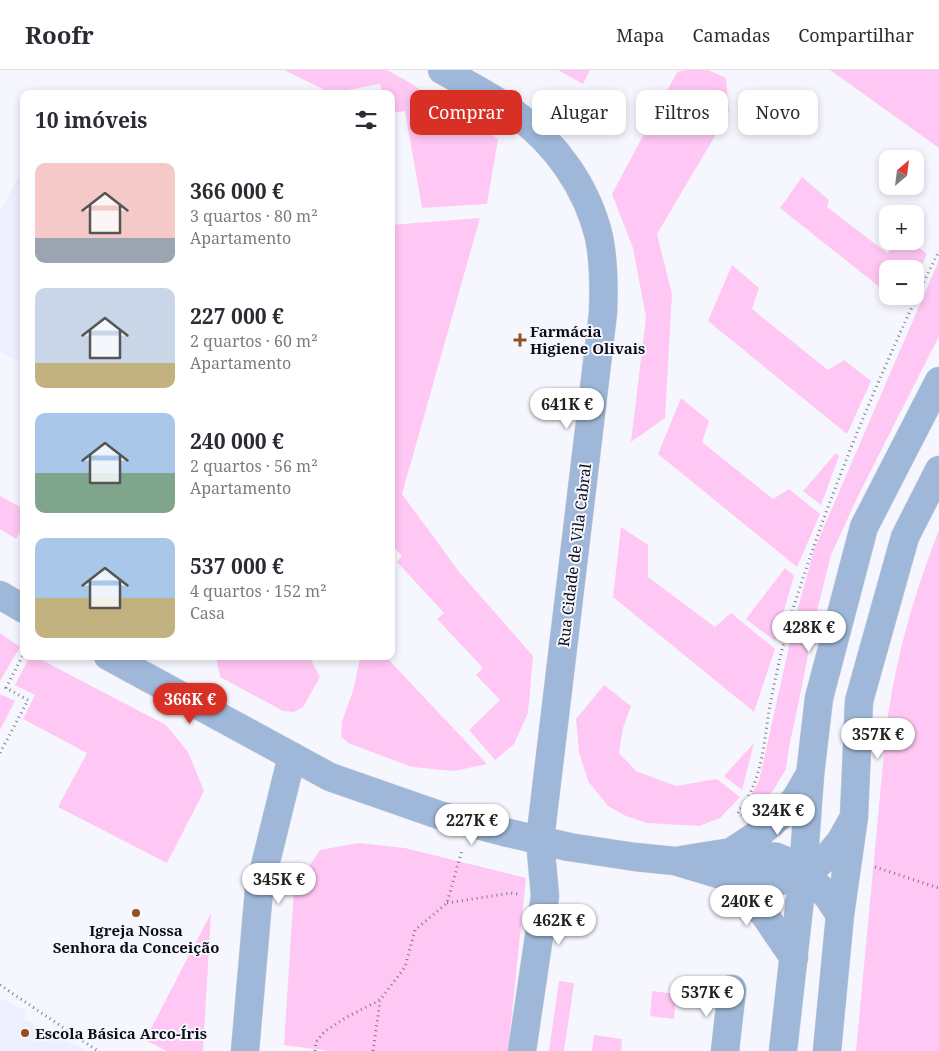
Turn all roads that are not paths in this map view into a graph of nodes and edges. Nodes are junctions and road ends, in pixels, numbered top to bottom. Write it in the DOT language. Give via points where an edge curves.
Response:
graph roads {
  1 [pos="442,70"];
  2 [pos="939,381"];
  3 [pos="939,470"];
  4 [pos="0,595"];
  5 [pos="20,607"];
  6 [pos="115,660"];
  7 [pos="292,756"];
  8 [pos="810,775"];
  9 [pos="854,817"];
  10 [pos="540,840"];
  11 [pos="728,864"];
  12 [pos="803,872"];
  13 [pos="840,915"];
  14 [pos="794,958"];
  15 [pos="732,989"];
  16 [pos="245,1051"];
  17 [pos="522,1051"];
  18 [pos="725,1051"];
  19 [pos="783,1051"];
  20 [pos="827,1051"];
  1 -- 10 [label="street, Rua Cidade de Vila Cabral" via="514,112 552,147 574,178 591,212 603,262 603,313"];
  2 -- 8 [label="street" via="864,527 819,698"];
  3 -- 9 [label="street" via="905,537 859,701"];
  4 -- 5 [label="street"];
  6 -- 7 [label="street"];
  7 -- 10 [label="street" via="330,777 439,815"];
  7 -- 16 [label="street" via="259,890"];
  8 -- 11 [label="street" via="782,814"];
  8 -- 12 [label="street"];
  9 -- 12 [label="street" via="828,856"];
  9 -- 13 [label="street"];
  10 -- 11 [label="street" via="588,850"];
  10 -- 17 [label="street, Rua Cidade de Vila Cabral" via="545,896"];
  11 -- 12 [label="street" via="777,857"];
  11 -- 14 [label="street"];
  12 -- 13 [label="street" via="828,897"];
  12 -- 14 [label="street"];
  13 -- 20 [label="street"];
  14 -- 19 [label="street"];
  15 -- 18 [label="street"];
}
